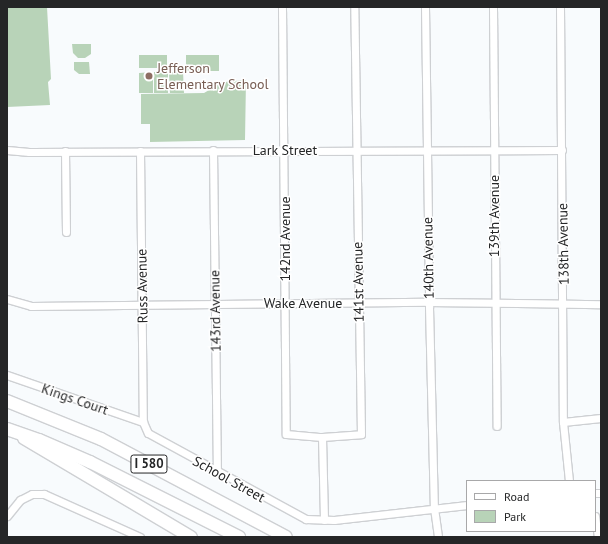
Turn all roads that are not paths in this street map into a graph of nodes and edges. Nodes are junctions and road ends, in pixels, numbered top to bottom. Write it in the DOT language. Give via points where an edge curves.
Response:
graph roads {
  1 [pos="282,7"];
  2 [pos="354,7"];
  3 [pos="425,7"];
  4 [pos="493,7"];
  5 [pos="560,7"];
  6 [pos="427,149"];
  7 [pos="7,150"];
  8 [pos="213,150"];
  9 [pos="284,150"];
  10 [pos="356,150"];
  11 [pos="494,150"];
  12 [pos="562,150"];
  13 [pos="65,151"];
  14 [pos="140,151"];
  15 [pos="66,232"];
  16 [pos="7,299"];
  17 [pos="428,302"];
  18 [pos="285,303"];
  19 [pos="359,303"];
  20 [pos="564,303"];
  21 [pos="215,304"];
  22 [pos="494,304"];
  23 [pos="601,304"];
  24 [pos="142,305"];
  25 [pos="7,375"];
  26 [pos="7,401"];
  27 [pos="601,418"];
  28 [pos="143,422"];
  29 [pos="563,422"];
  30 [pos="497,426"];
  31 [pos="12,431"];
  32 [pos="322,437"];
  33 [pos="217,472"];
  34 [pos="570,480"];
  35 [pos="466,505"];
  36 [pos="434,508"];
  37 [pos="7,516"];
  38 [pos="324,520"];
  39 [pos="596,523"];
  40 [pos="140,537"];
  41 [pos="191,537"];
  42 [pos="239,537"];
  43 [pos="286,537"];
  44 [pos="438,537"];
  45 [pos="598,537"];
  1 -- 9 [label="street, 142nd Avenue"];
  2 -- 10 [label="street, 141st Avenue"];
  3 -- 6 [label="street, 140th Avenue"];
  4 -- 11 [label="street, 139th Avenue"];
  5 -- 12 [label="street, 138th Avenue"];
  6 -- 10 [label="street, Lark Street"];
  6 -- 11 [label="street, Lark Street"];
  6 -- 17 [label="street, 140th Avenue"];
  7 -- 13 [label="street, Lark Street"];
  8 -- 9 [label="street, Lark Street"];
  8 -- 14 [label="street, Lark Street"];
  8 -- 21 [label="street, 143rd Avenue"];
  9 -- 10 [label="street, Lark Street"];
  9 -- 18 [label="street, 142nd Avenue"];
  10 -- 19 [label="street, 141st Avenue"];
  11 -- 12 [label="street, Lark Street"];
  11 -- 22 [label="street, 139th Avenue"];
  12 -- 20 [label="street, 138th Avenue"];
  13 -- 14 [label="street, Lark Street"];
  13 -- 15 [label="street"];
  14 -- 24 [label="street, Russ Avenue"];
  16 -- 24 [label="street, Wake Avenue" via="31,306"];
  17 -- 19 [label="street, Wake Avenue"];
  17 -- 22 [label="street, Wake Avenue"];
  17 -- 36 [label="street, 140th Avenue"];
  18 -- 19 [label="street, Wake Avenue"];
  18 -- 21 [label="street, Wake Avenue"];
  18 -- 32 [label="street, 142nd Avenue" via="286,434"];
  19 -- 32 [label="street, 141st Avenue" via="361,434"];
  20 -- 22 [label="street, Wake Avenue"];
  20 -- 23 [label="street, Wake Avenue"];
  20 -- 29 [label="street, 138th Avenue"];
  21 -- 24 [label="street, Wake Avenue"];
  21 -- 33 [label="street, 143rd Avenue"];
  22 -- 30 [label="street, 139th Avenue"];
  24 -- 28 [label="street, Russ Avenue"];
  25 -- 28 [label="street, Kings Court"];
  26 -- 43 [label="highway, I 580" via="101,439"];
  27 -- 29 [label="street"];
  28 -- 33 [label="street, School Street" via="145,430 151,435"];
  29 -- 34 [label="street, 138th Avenue"];
  31 -- 41 [label="highway"];
  31 -- 42 [label="highway, I 580" via="90,462"];
  32 -- 38 [label="street"];
  33 -- 38 [label="street, School Street" via="294,514"];
  35 -- 36 [label="street"];
  36 -- 38 [label="street, School Street"];
  36 -- 44 [label="street, 140th Avenue"];
  37 -- 40 [label="street" via="20,500 32,494 44,494"];
  39 -- 45 [label="street"];
}
